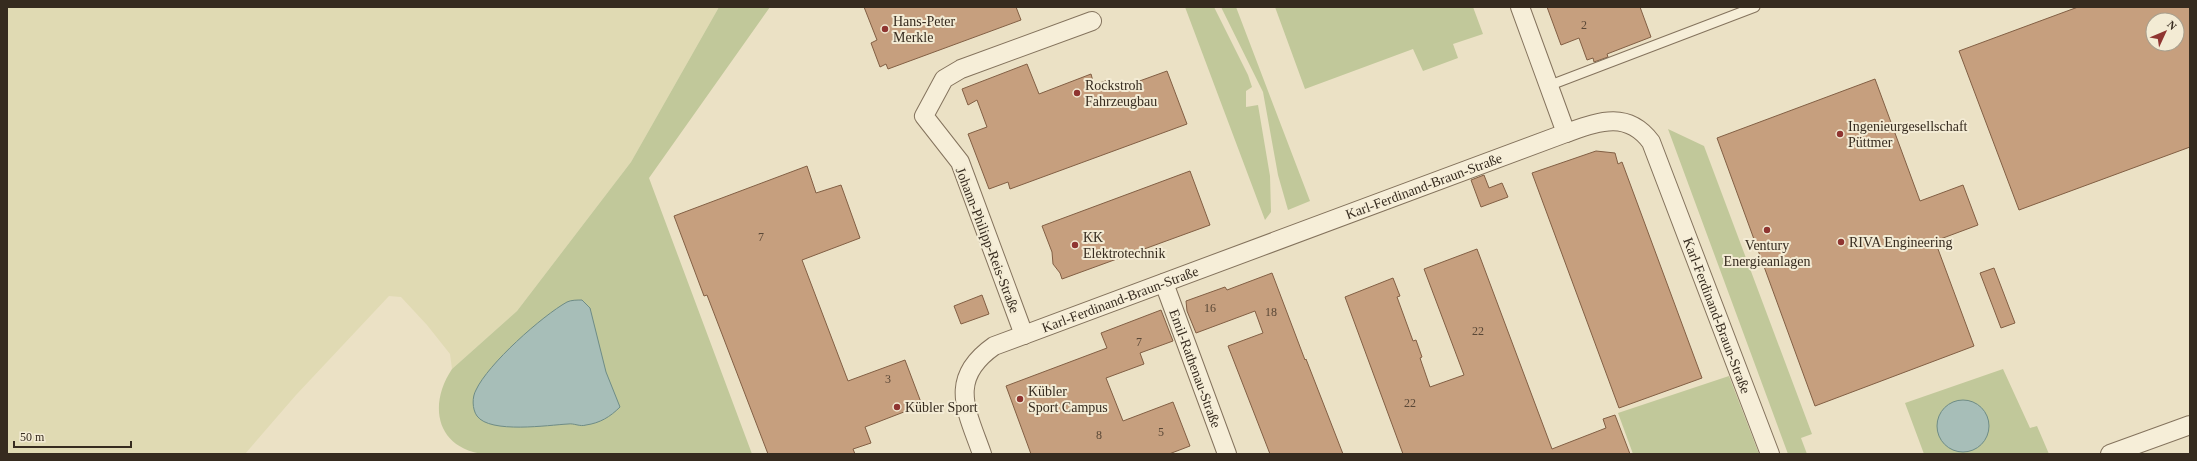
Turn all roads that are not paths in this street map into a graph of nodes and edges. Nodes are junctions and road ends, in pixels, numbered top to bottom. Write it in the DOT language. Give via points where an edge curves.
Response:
graph roads {
  1 [pos="1520,7"];
  2 [pos="1755,7"];
  3 [pos="1092,22"];
  4 [pos="1548,86"];
  5 [pos="1566,133"];
  6 [pos="1164,283"];
  7 [pos="1024,335"];
  8 [pos="2190,425"];
  9 [pos="982,454"];
  10 [pos="1227,454"];
  11 [pos="1770,454"];
  12 [pos="2110,454"];
  1 -- 4 [label="street"];
  2 -- 4 [label="lane"];
  3 -- 7 [label="street, Johann-Philipp-Reis-Straße" via="961,69 944,79 924,116 960,162"];
  4 -- 5 [label="street"];
  5 -- 6 [label="street, Karl-Ferdinand-Braun-Straße"];
  5 -- 11 [label="street, Karl-Ferdinand-Braun-Straße" via="1592,124 1617,121 1634,125 1651,142"];
  6 -- 7 [label="street, Karl-Ferdinand-Braun-Straße"];
  6 -- 10 [label="street, Emil-Rathenau-Straße"];
  7 -- 9 [label="street, Karl-Ferdinand-Braun-Straße" via="994,346 983,354 966,383 964,403"];
  8 -- 12 [label="street"];
}
